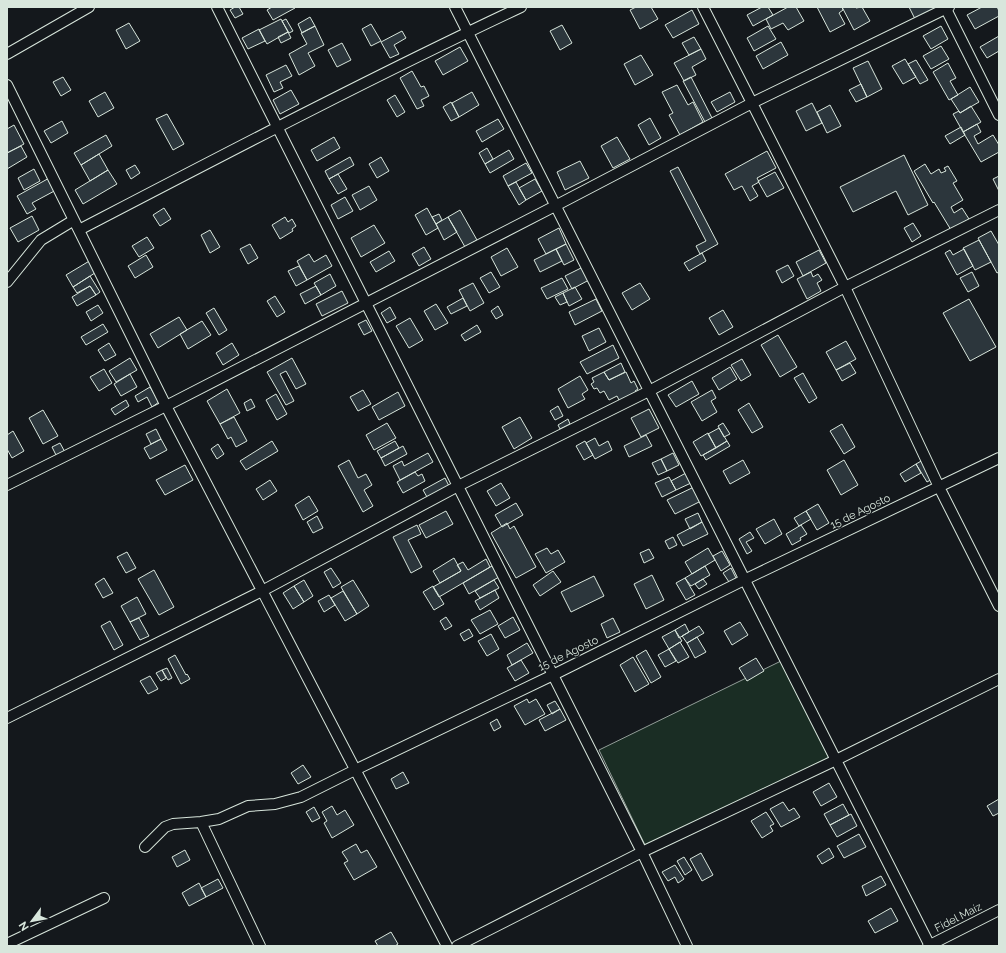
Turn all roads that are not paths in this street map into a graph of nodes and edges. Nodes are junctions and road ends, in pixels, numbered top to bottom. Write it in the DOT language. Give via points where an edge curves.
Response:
graph roads {
  1 [pos="89,7"];
  2 [pos="217,7"];
  3 [pos="454,7"];
  4 [pos="521,7"];
  5 [pos="703,7"];
  6 [pos="947,8"];
  7 [pos="467,32"];
  8 [pos="7,54"];
  9 [pos="7,85"];
  10 [pos="752,103"];
  11 [pos="999,114"];
  12 [pos="277,127"];
  13 [pos="555,206"];
  14 [pos="999,210"];
  15 [pos="74,220"];
  16 [pos="79,230"];
  17 [pos="7,282"];
  18 [pos="845,287"];
  19 [pos="366,303"];
  20 [pos="649,391"];
  21 [pos="166,406"];
  22 [pos="999,458"];
  23 [pos="7,485"];
  24 [pos="458,486"];
  25 [pos="939,487"];
  26 [pos="744,580"];
  27 [pos="262,591"];
  28 [pos="999,606"];
  29 [pos="553,675"];
  30 [pos="999,679"];
  31 [pos="8,714"];
  32 [pos="836,760"];
  33 [pos="355,770"];
  34 [pos="202,822"];
  35 [pos="145,847"];
  36 [pos="642,852"];
  37 [pos="104,898"];
  38 [pos="999,910"];
  39 [pos="7,944"];
  40 [pos="260,946"];
  41 [pos="447,946"];
  42 [pos="457,946"];
  43 [pos="687,946"];
  44 [pos="929,946"];
  1 -- 8 [label="street"];
  2 -- 12 [label="street"];
  3 -- 7 [label="street"];
  4 -- 7 [label="street"];
  5 -- 10 [label="street"];
  6 -- 10 [label="street"];
  6 -- 11 [label="street"];
  7 -- 12 [label="street"];
  7 -- 13 [label="street"];
  9 -- 15 [label="street"];
  10 -- 13 [label="street"];
  10 -- 18 [label="street"];
  12 -- 16 [label="street"];
  12 -- 19 [label="street"];
  13 -- 19 [label="street"];
  13 -- 20 [label="street"];
  14 -- 18 [label="street"];
  15 -- 16 [label="street"];
  15 -- 17 [label="street" via="41,240"];
  16 -- 21 [label="street"];
  18 -- 20 [label="street"];
  18 -- 25 [label="street"];
  19 -- 21 [label="street"];
  19 -- 24 [label="street"];
  20 -- 24 [label="street"];
  20 -- 26 [label="street"];
  21 -- 23 [label="street"];
  21 -- 27 [label="street"];
  22 -- 25 [label="street, 15 de Agosto"];
  24 -- 27 [label="street"];
  24 -- 29 [label="street"];
  25 -- 26 [label="street, 15 de Agosto"];
  25 -- 28 [label="street"];
  26 -- 29 [label="street, 15 de Agosto"];
  26 -- 32 [label="street"];
  27 -- 31 [label="street"];
  27 -- 33 [label="street"];
  29 -- 33 [label="street, 15 de Agosto"];
  29 -- 36 [label="street"];
  30 -- 32 [label="street"];
  32 -- 36 [label="street"];
  32 -- 44 [label="street"];
  33 -- 34 [label="street, 15 de Agosto" via="301,797 275,804 248,806"];
  33 -- 41 [label="street"];
  34 -- 35 [label="street, 15 de Agosto" via="165,827"];
  34 -- 40 [label="street"];
  36 -- 42 [label="street"];
  36 -- 43 [label="street"];
  37 -- 39 [label="street"];
  38 -- 44 [label="street, Fidel Maíz"];
}
